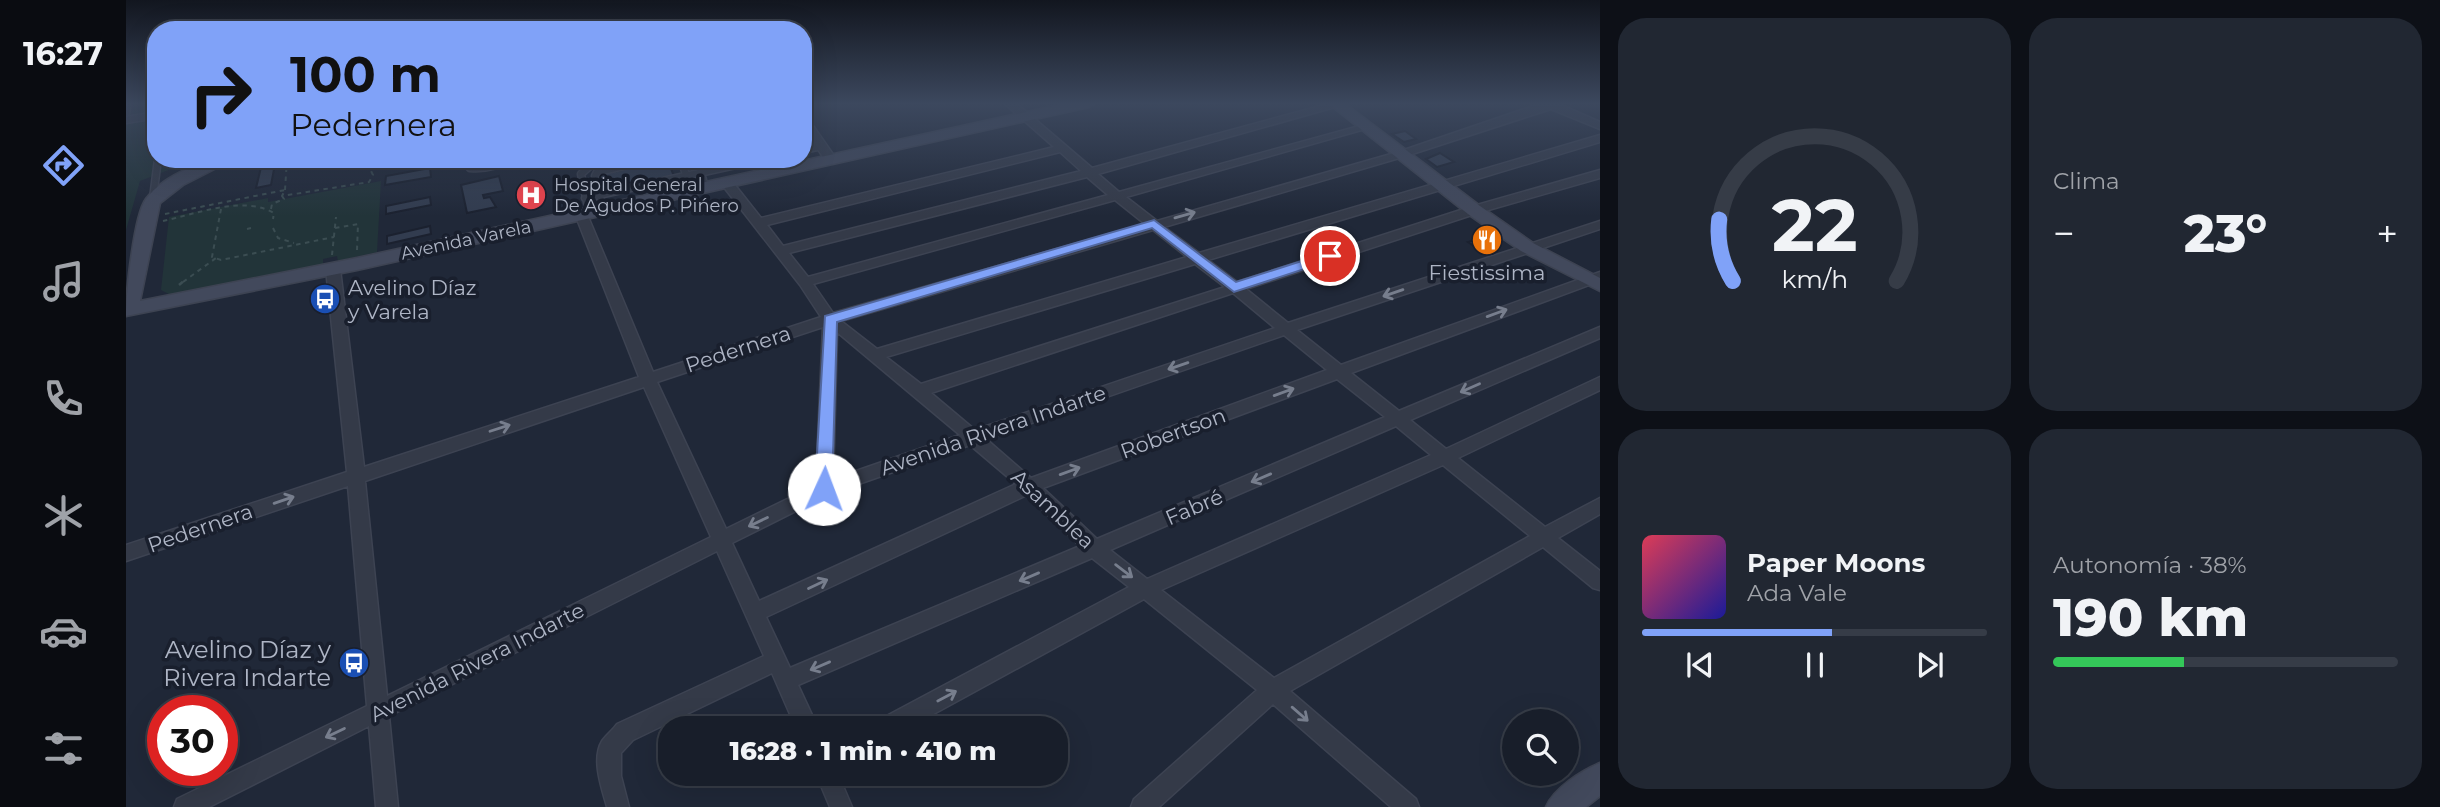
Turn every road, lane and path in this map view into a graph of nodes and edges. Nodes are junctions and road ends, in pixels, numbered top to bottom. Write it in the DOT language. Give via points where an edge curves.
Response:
graph roads {
  1 [pos="818,141"];
  2 [pos="918,141"];
  3 [pos="1051,141"];
  4 [pos="1204,141"];
  5 [pos="1318,141"];
  6 [pos="1385,141"];
  7 [pos="1442,141"];
  8 [pos="1591,141"];
  9 [pos="822,146"];
  10 [pos="812,148"];
  11 [pos="1060,149"];
  12 [pos="1402,154"];
  13 [pos="831,160"];
  14 [pos="812,164"];
  15 [pos="158,168"];
  16 [pos="206,168"];
  17 [pos="286,168"];
  18 [pos="370,168"];
  19 [pos="588,168"];
  20 [pos="615,168"];
  21 [pos="687,168"];
  22 [pos="696,168"];
  23 [pos="736,168"];
  24 [pos="795,168"];
  25 [pos="1088,173"];
  26 [pos="1600,174"];
  27 [pos="696,181"];
  28 [pos="727,183"];
  29 [pos="1440,184"];
  30 [pos="285,190"];
  31 [pos="282,196"];
  32 [pos="1117,196"];
  33 [pos="216,205"];
  34 [pos="591,206"];
  35 [pos="158,208"];
  36 [pos="221,209"];
  37 [pos="271,209"];
  38 [pos="216,210"];
  39 [pos="1475,210"];
  40 [pos="336,217"];
  41 [pos="273,219"];
  42 [pos="163,221"];
  43 [pos="758,223"];
  44 [pos="1154,224"];
  45 [pos="1600,225"];
  46 [pos="251,228"];
  47 [pos="272,228"];
  48 [pos="335,228"];
  49 [pos="247,229"];
  50 [pos="223,234"];
  51 [pos="216,236"];
  52 [pos="211,237"];
  53 [pos="334,237"];
  54 [pos="300,244"];
  55 [pos="1527,247"];
  56 [pos="779,251"];
  57 [pos="1196,257"];
  58 [pos="216,258"];
  59 [pos="332,262"];
  60 [pos="358,264"];
  61 [pos="1596,280"];
  62 [pos="182,282"];
  63 [pos="805,282"];
  64 [pos="1234,287"];
  65 [pos="127,310"];
  66 [pos="830,319"];
  67 [pos="1286,329"];
  68 [pos="1600,332"];
  69 [pos="874,355"];
  70 [pos="1338,372"];
  71 [pos="648,379"];
  72 [pos="1600,383"];
  73 [pos="919,391"];
  74 [pos="1398,420"];
  75 [pos="972,437"];
  76 [pos="1444,457"];
  77 [pos="356,475"];
  78 [pos="1029,486"];
  79 [pos="824,489"];
  80 [pos="1600,505"];
  81 [pos="1542,536"];
  82 [pos="723,539"];
  83 [pos="1095,549"];
  84 [pos="126,552"];
  85 [pos="1600,582"];
  86 [pos="1146,588"];
  87 [pos="756,612"];
  88 [pos="776,660"];
  89 [pos="787,680"];
  90 [pos="1273,690"];
  91 [pos="377,712"];
  92 [pos="802,716"];
  93 [pos="909,716"];
  94 [pos="1600,778"];
  95 [pos="832,786"];
  96 [pos="185,807"];
  97 [pos="387,807"];
  98 [pos="618,807"];
  99 [pos="841,807"];
  100 [pos="1142,807"];
  101 [pos="1408,807"];
  102 [pos="1561,807"];
  1 -- 9 [label="street"];
  2 -- 13 [label="main road, Avenida Varela"];
  3 -- 11 [label="street"];
  4 -- 25 [label="street"];
  5 -- 32 [label="street"];
  6 -- 12 [label="main road"];
  7 -- 12 [label="street, Pedernera"];
  8 -- 29 [label="street"];
  9 -- 10 [label="lane"];
  9 -- 13 [label="street"];
  11 -- 25 [label="street"];
  11 -- 43 [label="street"];
  12 -- 29 [label="main road"];
  44 -- 12 [label="street, Pedernera, one-way"];
  13 -- 14 [label="main road, Avenida Varela"];
  15 -- 35 [label="lane"];
  16 -- 35 [label="main road" via="163,191"];
  17 -- 30 [label="path"];
  18 -- 31 [label="path" via="373,175 369,182"];
  19 -- 34 [label="lane" via="581,174"];
  20 -- 34 [label="lane" via="597,172"];
  21 -- 27 [label="lane"];
  22 -- 27 [label="lane"];
  23 -- 27 [label="lane"];
  24 -- 28 [label="main road, Avenida Varela"];
  25 -- 32 [label="street"];
  25 -- 56 [label="street"];
  26 -- 39 [label="street"];
  27 -- 28 [label="main road, Avenida Varela"];
  27 -- 34 [label="main road, Avenida Varela"];
  28 -- 43 [label="street, Asamblea"];
  29 -- 39 [label="main road"];
  29 -- 57 [label="street"];
  30 -- 31 [label="path"];
  30 -- 33 [label="path"];
  31 -- 37 [label="path"];
  32 -- 44 [label="street"];
  32 -- 63 [label="street"];
  33 -- 35 [label="path"];
  33 -- 38 [label="path"];
  34 -- 60 [label="main road, Avenida Varela"];
  34 -- 71 [label="street"];
  35 -- 65 [label="main road"];
  36 -- 37 [label="path" via="253,205"];
  36 -- 38 [label="path"];
  36 -- 51 [label="path"];
  37 -- 41 [label="path"];
  38 -- 42 [label="path"];
  39 -- 55 [label="main road"];
  39 -- 64 [label="street"];
  40 -- 48 [label="path"];
  43 -- 56 [label="street, Asamblea"];
  44 -- 57 [label="street"];
  44 -- 66 [label="street, Pedernera"];
  45 -- 55 [label="street, Avenida Rivera Indarte"];
  46 -- 49 [label="path"];
  47 -- 54 [label="path" via="278,238"];
  48 -- 53 [label="path"];
  48 -- 60 [label="path" via="358,224"];
  50 -- 51 [label="path"];
  51 -- 52 [label="path"];
  51 -- 58 [label="path" via="212,257"];
  53 -- 54 [label="path"];
  53 -- 59 [label="path"];
  54 -- 58 [label="path"];
  55 -- 61 [label="main road"];
  55 -- 67 [label="street, Avenida Rivera Indarte, one-way"];
  56 -- 63 [label="street, Asamblea"];
  57 -- 64 [label="street"];
  57 -- 69 [label="street"];
  58 -- 62 [label="path"];
  59 -- 60 [label="main road, Avenida Varela"];
  59 -- 65 [label="main road, Avenida Varela"];
  59 -- 77 [label="street"];
  70 -- 61 [label="street, Robertson, one-way"];
  63 -- 66 [label="street, Asamblea"];
  64 -- 67 [label="street"];
  64 -- 73 [label="street"];
  66 -- 69 [label="street, Asamblea"];
  66 -- 71 [label="street, Pedernera"];
  66 -- 79 [label="street"];
  67 -- 70 [label="street"];
  67 -- 75 [label="street, Avenida Rivera Indarte, one-way"];
  68 -- 74 [label="street, Fabré, one-way"];
  69 -- 73 [label="street, Asamblea"];
  70 -- 74 [label="street"];
  78 -- 70 [label="street, Robertson, one-way"];
  77 -- 71 [label="street, Pedernera, one-way"];
  71 -- 82 [label="street"];
  72 -- 76 [label="street"];
  73 -- 75 [label="street, Asamblea"];
  74 -- 76 [label="street"];
  74 -- 83 [label="street, Fabré, one-way"];
  75 -- 78 [label="street, Asamblea"];
  75 -- 79 [label="street, Avenida Rivera Indarte"];
  76 -- 81 [label="street"];
  76 -- 86 [label="street"];
  84 -- 77 [label="street, Pedernera, one-way"];
  77 -- 91 [label="street"];
  78 -- 83 [label="street, Asamblea"];
  87 -- 78 [label="street, Robertson, one-way"];
  79 -- 82 [label="street, Avenida Rivera Indarte, one-way"];
  80 -- 81 [label="street"];
  81 -- 85 [label="street"];
  81 -- 90 [label="street"];
  82 -- 87 [label="street"];
  82 -- 91 [label="street, Avenida Rivera Indarte"];
  83 -- 86 [label="street, Asamblea, one-way"];
  83 -- 89 [label="street, Fabré, one-way"];
  86 -- 90 [label="street, Asamblea"];
  93 -- 86 [label="street, one-way"];
  87 -- 88 [label="street"];
  88 -- 89 [label="street"];
  88 -- 98 [label="street" via="625,732 610,749 610,776"];
  89 -- 92 [label="street"];
  90 -- 100 [label="street"];
  90 -- 101 [label="street, Asamblea, one-way"];
  91 -- 96 [label="street, Avenida Rivera Indarte, one-way"];
  91 -- 97 [label="street"];
  94 -- 102 [label="main road"];
  95 -- 99 [label="street"];
}
